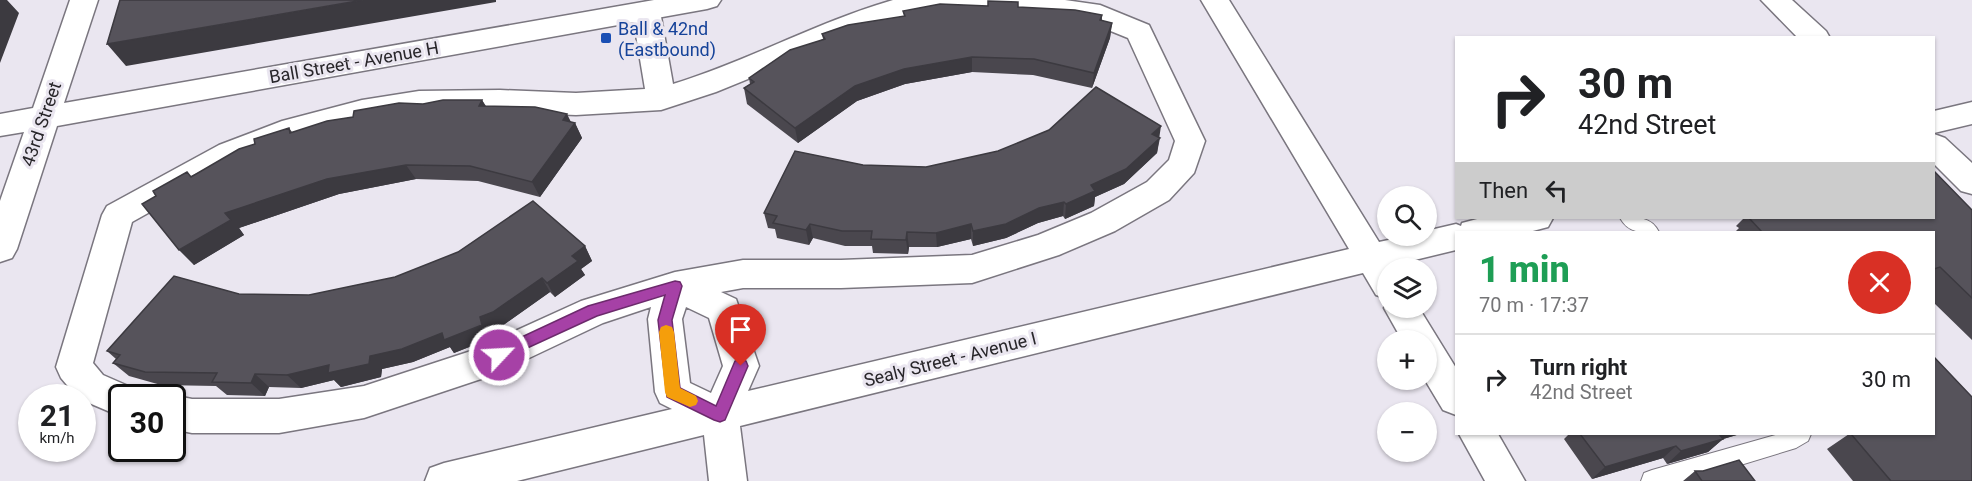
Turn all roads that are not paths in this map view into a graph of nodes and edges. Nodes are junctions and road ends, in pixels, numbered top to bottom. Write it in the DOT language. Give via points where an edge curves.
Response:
graph roads {
  1 [pos="84,0"];
  2 [pos="707,0"];
  3 [pos="1215,0"];
  4 [pos="1775,0"];
  5 [pos="646,11"];
  6 [pos="1814,36"];
  7 [pos="661,99"];
  8 [pos="1972,113"];
  9 [pos="43,117"];
  10 [pos="1935,122"];
  11 [pos="0,125"];
  12 [pos="1935,147"];
  13 [pos="1972,182"];
  14 [pos="1532,219"];
  15 [pos="1631,219"];
  16 [pos="1478,231"];
  17 [pos="1648,231"];
  18 [pos="1455,237"];
  19 [pos="0,249"];
  20 [pos="1408,258"];
  21 [pos="1377,268"];
  22 [pos="1377,271"];
  23 [pos="675,286"];
  24 [pos="1437,368"];
  25 [pos="108,394"];
  26 [pos="1455,397"];
  27 [pos="186,415"];
  28 [pos="720,415"];
  29 [pos="1478,435"];
  30 [pos="1798,435"];
  31 [pos="444,481"];
  32 [pos="728,481"];
  33 [pos="1506,481"];
  34 [pos="1652,481"];
  1 -- 9 [label="street, 43rd Street"];
  2 -- 5 [label="street, Ball Street - Avenue H"];
  3 -- 21 [label="street"];
  4 -- 6 [label="street"];
  5 -- 7 [label="street"];
  5 -- 9 [label="street, Ball Street - Avenue H"];
  7 -- 23 [label="street" via="706,85 855,21 901,7 1016,4 1090,12 1139,32 1190,141 1183,165 1158,191 1047,246 972,269 743,274"];
  7 -- 25 [label="street" via="576,104 419,102 362,111 292,129 230,153 172,183 118,215 74,367 90,386"];
  8 -- 10 [label="street"];
  9 -- 11 [label="street, Ball Street - Avenue H"];
  9 -- 19 [label="street, 43rd Street"];
  12 -- 13 [label="street"];
  14 -- 16 [label="street"];
  15 -- 17 [label="lane"];
  18 -- 20 [label="street, Sealy Street - Avenue I"];
  22 -- 28 [label="street, Sealy Street - Avenue I"];
  23 -- 27 [label="street" via="593,311 480,364 364,402 279,416"];
  23 -- 28 [label="street" via="665,320 673,392"];
  23 -- 28 [label="street" via="724,309 741,366"];
  24 -- 26 [label="street"];
  28 -- 31 [label="street, Sealy Street - Avenue I"];
  28 -- 32 [label="street"];
  29 -- 33 [label="street"];
  30 -- 34 [label="lane"];
}
